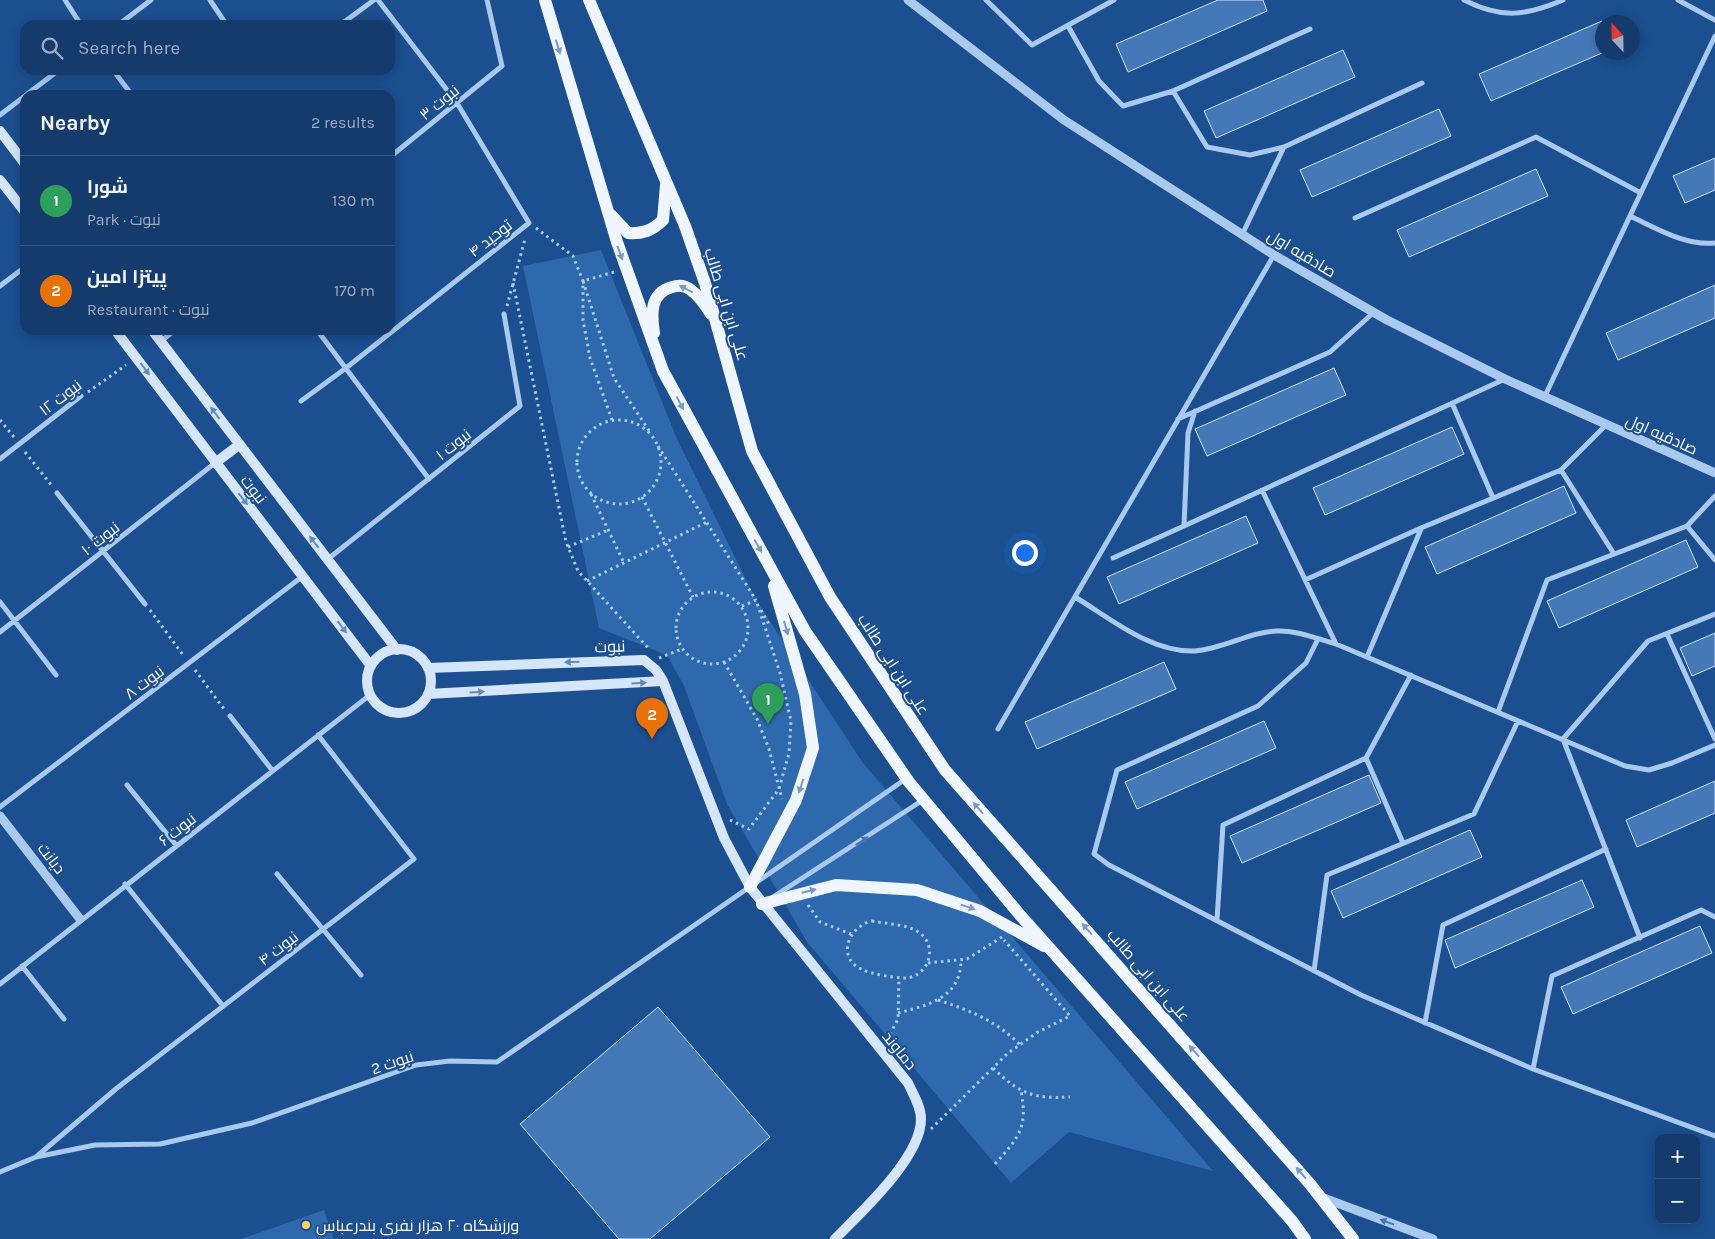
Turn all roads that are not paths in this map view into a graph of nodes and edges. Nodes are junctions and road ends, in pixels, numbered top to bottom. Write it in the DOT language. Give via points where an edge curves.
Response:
graph roads {
  1 [pos="65,0"];
  2 [pos="151,0"];
  3 [pos="210,0"];
  4 [pos="374,0"];
  5 [pos="378,0"];
  6 [pos="486,0"];
  7 [pos="545,0"];
  8 [pos="590,0"];
  9 [pos="908,0"];
  10 [pos="986,0"];
  11 [pos="1114,0"];
  12 [pos="1464,0"];
  13 [pos="1563,0"];
  14 [pos="1678,0"];
  15 [pos="78,20"];
  16 [pos="125,20"];
  17 [pos="223,20"];
  18 [pos="347,20"];
  19 [pos="393,20"];
  20 [pos="1715,20"];
  21 [pos="395,22"];
  22 [pos="1068,26"];
  23 [pos="1310,29"];
  24 [pos="1715,36"];
  25 [pos="53,75"];
  26 [pos="117,75"];
  27 [pos="1422,83"];
  28 [pos="34,90"];
  29 [pos="128,90"];
  30 [pos="1173,91"];
  31 [pos="20,100"];
  32 [pos="457,104"];
  33 [pos="0,115"];
  34 [pos="0,131"];
  35 [pos="1284,147"];
  36 [pos="395,153"];
  37 [pos="20,157"];
  38 [pos="666,181"];
  39 [pos="1,182"];
  40 [pos="1641,193"];
  41 [pos="20,206"];
  42 [pos="608,212"];
  43 [pos="1630,216"];
  44 [pos="1355,218"];
  45 [pos="1242,235"];
  46 [pos="1715,243"];
  47 [pos="1274,255"];
  48 [pos="20,271"];
  49 [pos="0,286"];
  50 [pos="1373,313"];
  51 [pos="504,314"];
  52 [pos="717,325"];
  53 [pos="395,329"];
  54 [pos="119,335"];
  55 [pos="156,335"];
  56 [pos="169,335"];
  57 [pos="321,335"];
  58 [pos="388,335"];
  59 [pos="161,341"];
  60 [pos="656,353"];
  61 [pos="346,368"];
  62 [pos="1505,379"];
  63 [pos="81,396"];
  64 [pos="1544,398"];
  65 [pos="300,402"];
  66 [pos="1452,403"];
  67 [pos="1196,412"];
  68 [pos="1178,419"];
  69 [pos="1606,425"];
  70 [pos="239,445"];
  71 [pos="0,459"];
  72 [pos="215,463"];
  73 [pos="1561,470"];
  74 [pos="1715,473"];
  75 [pos="429,479"];
  76 [pos="1262,490"];
  77 [pos="58,493"];
  78 [pos="1715,496"];
  79 [pos="1493,498"];
  80 [pos="1184,526"];
  81 [pos="1687,526"];
  82 [pos="1421,528"];
  83 [pos="104,550"];
  84 [pos="1614,554"];
  85 [pos="1113,558"];
  86 [pos="328,559"];
  87 [pos="1715,560"];
  88 [pos="768,565"];
  89 [pos="303,576"];
  90 [pos="1305,580"];
  91 [pos="1075,596"];
  92 [pos="0,602"];
  93 [pos="145,604"];
  94 [pos="1715,614"];
  95 [pos="14,621"];
  96 [pos="0,632"];
  97 [pos="1667,634"];
  98 [pos="1318,639"];
  99 [pos="1336,644"];
  100 [pos="397,650"];
  101 [pos="1366,657"];
  102 [pos="371,666"];
  103 [pos="428,668"];
  104 [pos="1410,675"];
  105 [pos="56,676"];
  106 [pos="664,681"];
  107 [pos="428,694"];
  108 [pos="370,695"];
  109 [pos="1498,712"];
  110 [pos="230,716"];
  111 [pos="1518,721"];
  112 [pos="998,729"];
  113 [pos="318,735"];
  114 [pos="1563,739"];
  115 [pos="1715,739"];
  116 [pos="1715,744"];
  117 [pos="1366,758"];
  118 [pos="272,770"];
  119 [pos="907,778"];
  120 [pos="127,785"];
  121 [pos="924,799"];
  122 [pos="0,807"];
  123 [pos="0,816"];
  124 [pos="1403,843"];
  125 [pos="176,845"];
  126 [pos="1606,849"];
  127 [pos="276,874"];
  128 [pos="125,884"];
  129 [pos="750,887"];
  130 [pos="762,904"];
  131 [pos="1715,917"];
  132 [pos="80,919"];
  133 [pos="1217,920"];
  134 [pos="322,930"];
  135 [pos="1640,938"];
  136 [pos="1053,952"];
  137 [pos="22,966"];
  138 [pos="1314,971"];
  139 [pos="361,975"];
  140 [pos="0,984"];
  141 [pos="223,1006"];
  142 [pos="64,1019"];
  143 [pos="1424,1022"];
  144 [pos="1533,1069"];
  145 [pos="1715,1136"];
  146 [pos="36,1157"];
  147 [pos="0,1172"];
  148 [pos="1320,1197"];
  149 [pos="835,1239"];
  150 [pos="1306,1239"];
  151 [pos="1352,1239"];
  152 [pos="1433,1239"];
  1 -- 15 [label="street"];
  2 -- 16 [label="street"];
  3 -- 17 [label="street"];
  4 -- 18 [label="street"];
  5 -- 19 [label="street, توحید ۴"];
  6 -- 32 [label="street, نبوت ۳" via="502,66"];
  7 -- 42 [label="main road, one-way"];
  8 -- 38 [label="main road, علی ابن ابی طالب"];
  9 -- 45 [label="street, صادقیه اول" via="1064,120"];
  10 -- 22 [label="street" via="1032,45"];
  11 -- 22 [label="street"];
  12 -- 13 [label="street" via="1502,14 1526,13"];
  14 -- 20 [label="street"];
  21 -- 32 [label="street, توحید ۴"];
  22 -- 30 [label="street" via="1099,80 1123,106"];
  23 -- 30 [label="street"];
  24 -- 40 [label="street"];
  25 -- 28 [label="street"];
  26 -- 29 [label="street"];
  27 -- 35 [label="street"];
  30 -- 35 [label="street" via="1207,147 1250,156"];
  31 -- 33 [label="street"];
  32 -- 36 [label="street, نبوت ۳"];
  32 -- 53 [label="street, توحید ۴" via="529,223"];
  34 -- 37 [label="main road"];
  35 -- 45 [label="street"];
  38 -- 42 [label="main road" via="663,220 654,228 640,234 628,233"];
  38 -- 52 [label="main road, علی ابن ابی طالب" via="702,275"];
  39 -- 41 [label="main road"];
  40 -- 43 [label="street"];
  40 -- 44 [label="street" via="1536,137"];
  42 -- 60 [label="main road, one-way"];
  43 -- 46 [label="street" via="1679,238 1704,244"];
  43 -- 64 [label="street"];
  45 -- 47 [label="street, صادقیه اول"];
  47 -- 50 [label="street, صادقیه اول"];
  47 -- 68 [label="street"];
  48 -- 49 [label="street"];
  50 -- 62 [label="street, صادقیه اول"];
  50 -- 67 [label="street" via="1330,352"];
  51 -- 75 [label="street, نبوت ۱" via="520,406"];
  52 -- 60 [label="main road, one-way" via="690,289 679,285 664,289 655,298 652,311"];
  148 -- 52 [label="main road, علی ابن ابی طالب, one-way" via="945,770 830,597 752,451"];
  54 -- 72 [label="main road, نبوت, one-way"];
  55 -- 59 [label="main road, نبوت"];
  56 -- 59 [label="street"];
  57 -- 61 [label="street"];
  58 -- 61 [label="street, توحید ۴"];
  70 -- 59 [label="main road, نبوت, one-way"];
  60 -- 88 [label="main road, one-way"];
  61 -- 65 [label="street, توحید ۴"];
  61 -- 75 [label="street"];
  62 -- 64 [label="street, صادقیه اول"];
  62 -- 66 [label="street"];
  63 -- 71 [label="street, نبوت ۱۲"];
  64 -- 69 [label="street, صادقیه اول"];
  66 -- 76 [label="street"];
  66 -- 79 [label="street"];
  67 -- 68 [label="street"];
  67 -- 80 [label="street" via="1188,433"];
  68 -- 91 [label="street"];
  69 -- 73 [label="street"];
  69 -- 74 [label="street, صادقیه اول"];
  70 -- 72 [label="main road"];
  86 -- 70 [label="main road, نبوت, one-way"];
  72 -- 83 [label="street, نبوت ۱۰"];
  72 -- 89 [label="main road, نبوت, one-way"];
  73 -- 79 [label="street"];
  73 -- 84 [label="street"];
  75 -- 86 [label="street, نبوت ۱"];
  76 -- 80 [label="street"];
  76 -- 90 [label="street"];
  77 -- 83 [label="street"];
  78 -- 81 [label="street"];
  79 -- 82 [label="street"];
  80 -- 85 [label="street"];
  81 -- 84 [label="street"];
  81 -- 87 [label="street"];
  82 -- 90 [label="street"];
  82 -- 101 [label="street"];
  83 -- 93 [label="street"];
  83 -- 95 [label="street, نبوت ۱۰"];
  84 -- 109 [label="street" via="1547,580"];
  86 -- 100 [label="main road, نبوت"];
  88 -- 119 [label="main road" via="805,631"];
  88 -- 129 [label="main road, one-way" via="805,694 813,748 796,800"];
  89 -- 102 [label="main road, نبوت, one-way"];
  89 -- 122 [label="street, نبوت ۸"];
  90 -- 99 [label="street"];
  91 -- 98 [label="street" via="1138,635 1160,646 1181,650 1196,651 1276,631"];
  91 -- 112 [label="street"];
  92 -- 95 [label="street"];
  94 -- 97 [label="street"];
  95 -- 96 [label="street, نبوت ۱۰"];
  95 -- 105 [label="street"];
  97 -- 114 [label="street" via="1648,642"];
  97 -- 115 [label="street"];
  98 -- 99 [label="street"];
  98 -- 133 [label="street" via="1306,663 1258,706 1117,770 1094,854 1109,865"];
  99 -- 101 [label="street"];
  100 -- 102 [label="main road" via="380,656"];
  100 -- 103 [label="main road" via="415,654"];
  101 -- 104 [label="street"];
  102 -- 108 [label="main road" via="367,680"];
  106 -- 103 [label="main road, نبوت, one-way" via="644,660"];
  103 -- 107 [label="main road" via="432,682"];
  104 -- 109 [label="street"];
  104 -- 117 [label="street"];
  107 -- 106 [label="main road, one-way"];
  106 -- 129 [label="main road, نبوت" via="724,838"];
  107 -- 108 [label="main road" via="422,704 411,711 398,713 376,704"];
  108 -- 113 [label="street, نبوت ۶"];
  109 -- 111 [label="street"];
  110 -- 118 [label="street"];
  111 -- 114 [label="street"];
  111 -- 124 [label="street" via="1474,814"];
  113 -- 118 [label="street, نبوت ۶"];
  113 -- 134 [label="street, نبوت ۴" via="414,859"];
  114 -- 116 [label="street" via="1625,766 1649,770"];
  114 -- 126 [label="street"];
  117 -- 124 [label="street"];
  117 -- 133 [label="street" via="1222,825"];
  118 -- 125 [label="street, نبوت ۶"];
  119 -- 121 [label="main road"];
  119 -- 129 [label="street, نبوت 2"];
  120 -- 125 [label="street"];
  130 -- 121 [label="street, one-way"];
  121 -- 136 [label="main road"];
  123 -- 132 [label="street, دیانت"];
  124 -- 138 [label="street" via="1327,875"];
  125 -- 128 [label="street, نبوت ۶"];
  126 -- 135 [label="street"];
  126 -- 143 [label="street" via="1443,925"];
  127 -- 134 [label="street"];
  128 -- 132 [label="street, نبوت ۶"];
  128 -- 141 [label="street"];
  129 -- 130 [label="main road, دماوند"];
  129 -- 146 [label="street, نبوت 2" via="497,1062 450,1061 416,1065 252,1123 160,1144 95,1145"];
  130 -- 136 [label="main road, one-way" via="836,885 917,890 980,911"];
  130 -- 149 [label="main road, دماوند" via="908,1083 919,1106 920,1125 913,1147 887,1185"];
  131 -- 135 [label="street" via="1701,910"];
  132 -- 137 [label="street, نبوت ۶"];
  133 -- 138 [label="street"];
  134 -- 139 [label="street"];
  134 -- 141 [label="street, نبوت ۴"];
  135 -- 144 [label="street" via="1552,976"];
  136 -- 150 [label="main road"];
  137 -- 140 [label="street, نبوت ۶"];
  137 -- 142 [label="street"];
  138 -- 143 [label="street" via="1361,996"];
  141 -- 146 [label="street, نبوت ۴" via="117,1088"];
  143 -- 144 [label="street"];
  144 -- 145 [label="street"];
  146 -- 147 [label="street, نبوت 2"];
  148 -- 151 [label="main road, علی ابن ابی طالب"];
  152 -- 148 [label="street, one-way"];
}
